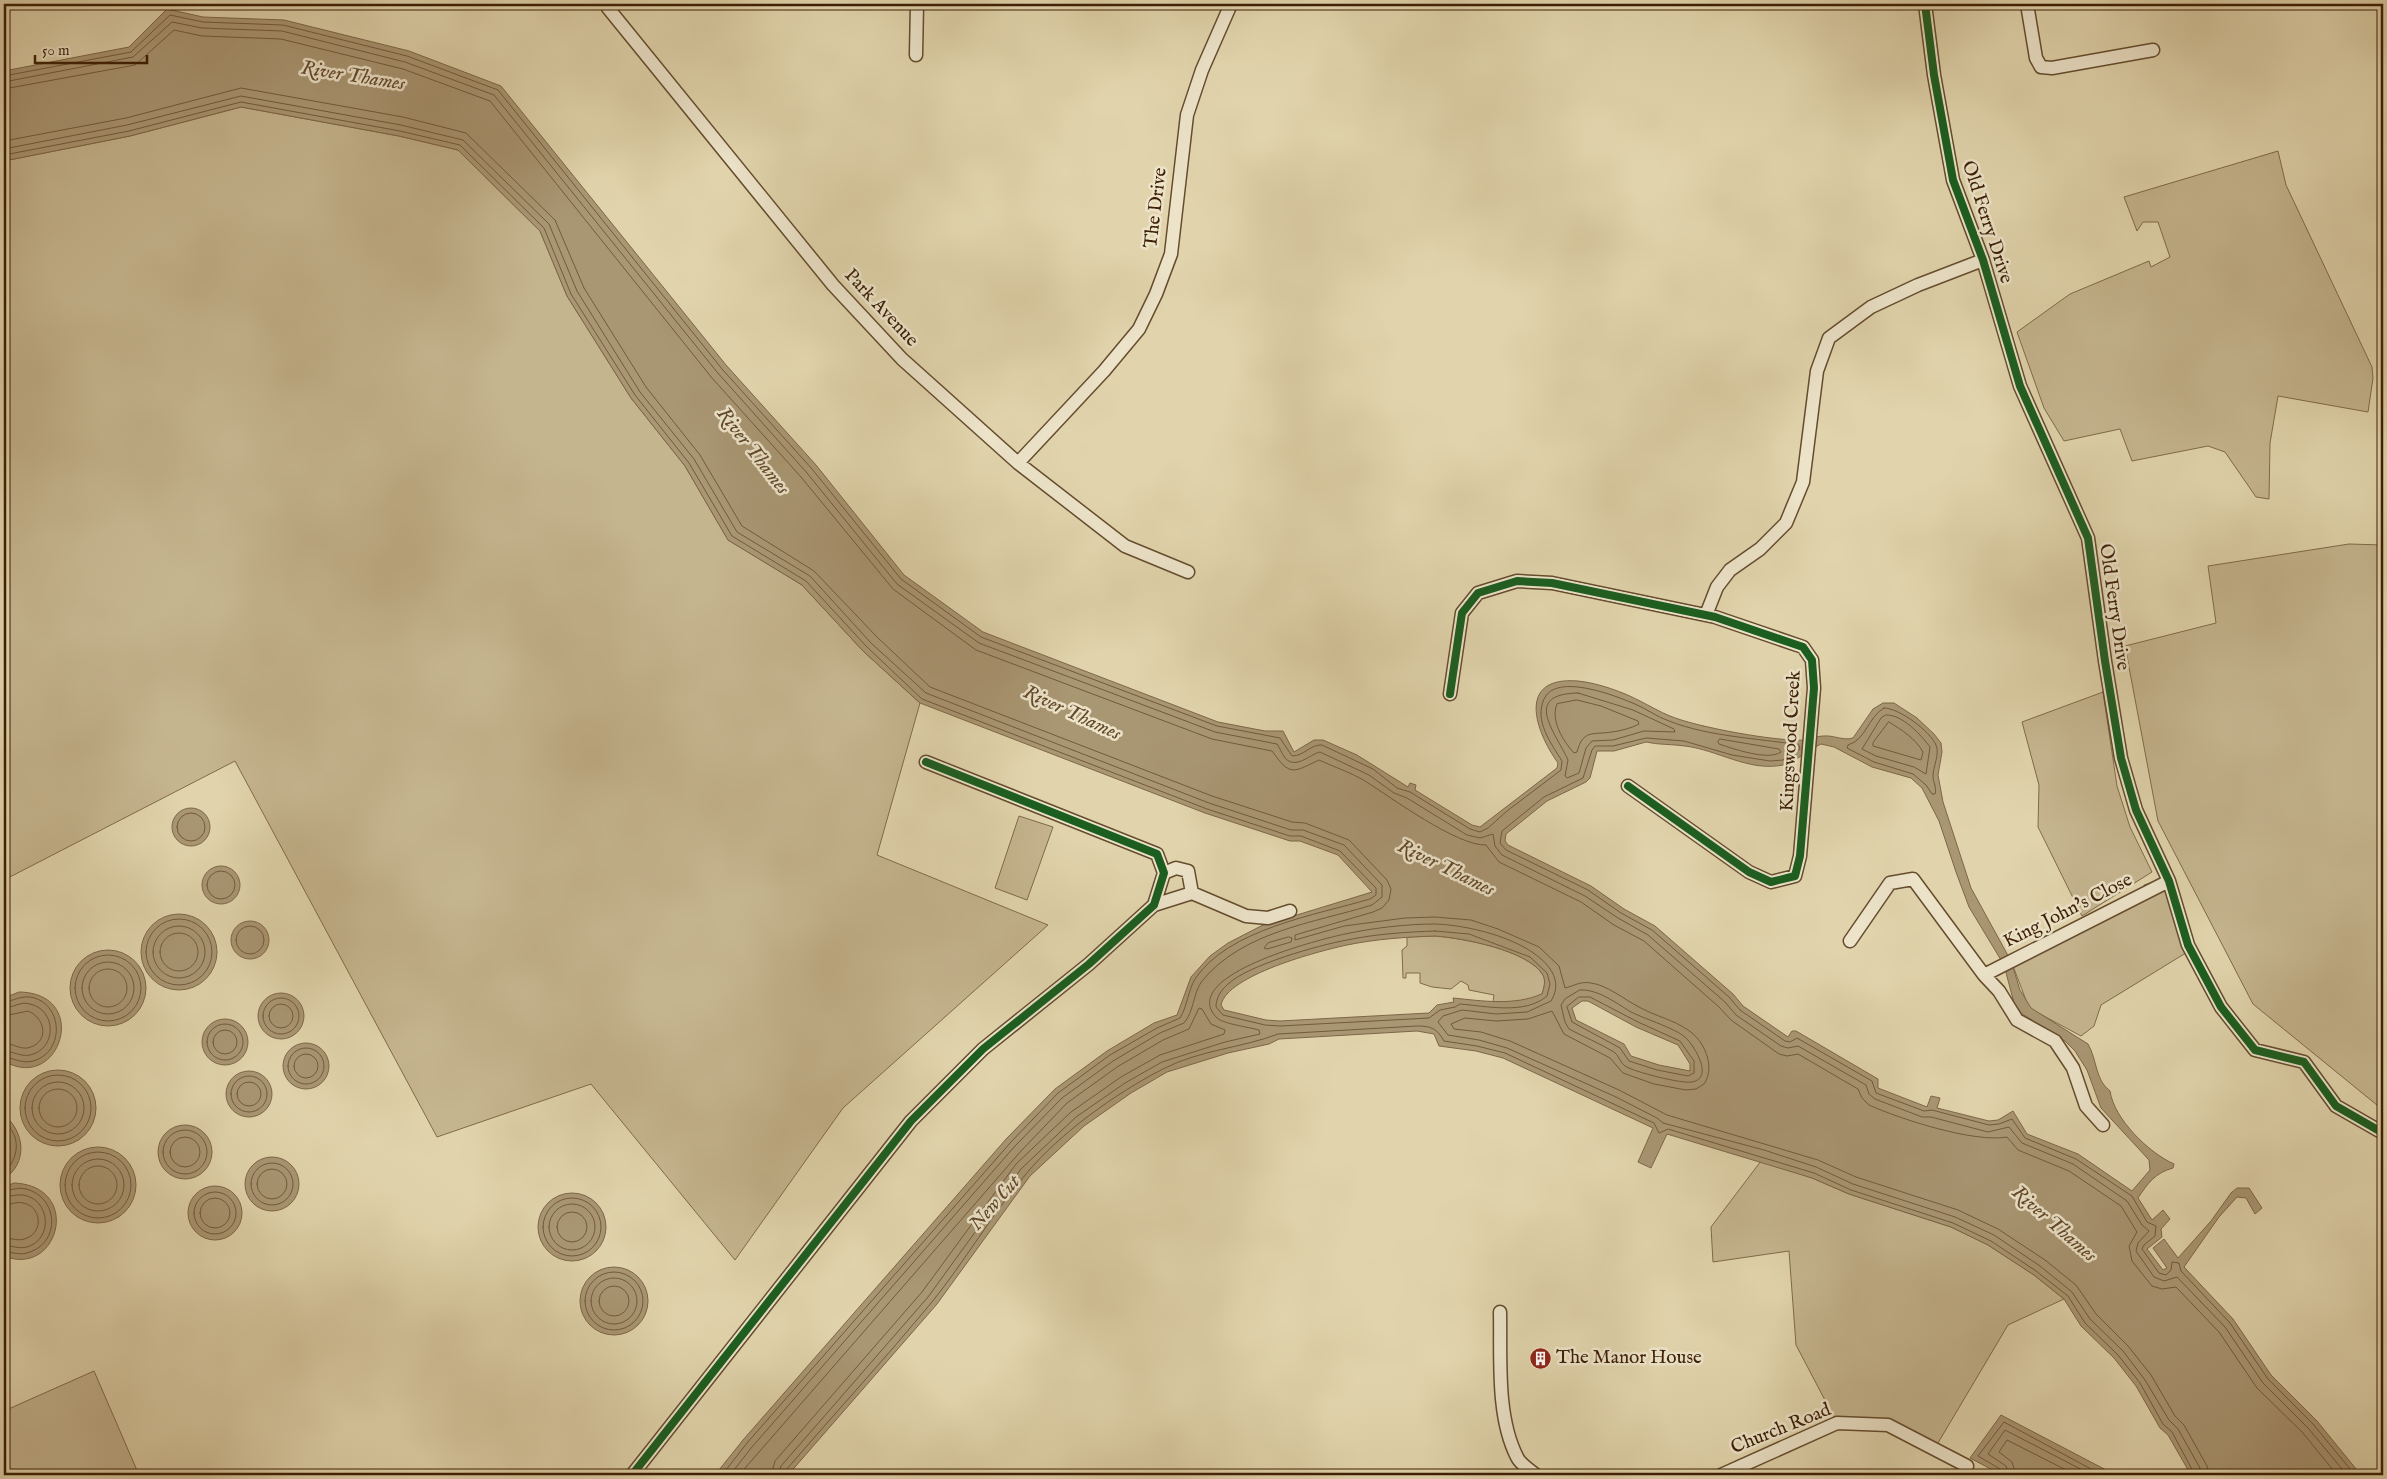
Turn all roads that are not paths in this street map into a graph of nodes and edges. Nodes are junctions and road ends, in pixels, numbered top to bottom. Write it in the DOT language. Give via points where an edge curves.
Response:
graph roads {
  1 [pos="607,4"];
  2 [pos="917,4"];
  3 [pos="1231,4"];
  4 [pos="1925,4"];
  5 [pos="2027,4"];
  6 [pos="2153,50"];
  7 [pos="916,55"];
  8 [pos="1983,260"];
  9 [pos="1018,463"];
  10 [pos="1188,572"];
  11 [pos="1706,615"];
  12 [pos="1450,694"];
  13 [pos="926,762"];
  14 [pos="1628,786"];
  15 [pos="1164,873"];
  16 [pos="2169,881"];
  17 [pos="1192,894"];
  18 [pos="1154,906"];
  19 [pos="1290,911"];
  20 [pos="1850,941"];
  21 [pos="1984,975"];
  22 [pos="2103,1125"];
  23 [pos="2383,1133"];
  24 [pos="1500,1312"];
  25 [pos="1967,1466"];
  26 [pos="632,1475"];
  27 [pos="1536,1475"];
  28 [pos="1721,1475"];
  1 -- 9 [label="street, Park Avenue" via="834,285 902,359"];
  2 -- 7 [label="street"];
  3 -- 9 [label="street, The Drive" via="1202,70 1187,115 1171,254 1156,294 1139,329"];
  4 -- 8 [label="street, Old Ferry Drive" via="1953,180"];
  5 -- 6 [label="street" via="2036,58 2041,67 2052,68"];
  8 -- 11 [label="street" via="1871,307 1829,338 1817,371 1803,482 1786,523 1760,549 1730,570 1717,587"];
  8 -- 16 [label="street, Old Ferry Drive" via="2020,386 2088,538 2122,758 2136,810"];
  9 -- 10 [label="street, Park Avenue" via="1125,546"];
  11 -- 12 [label="street, Kingswood Creek" via="1552,582 1517,581 1494,588 1478,593 1462,613"];
  11 -- 14 [label="street, Kingswood Creek" via="1803,647 1812,660 1814,688 1800,856 1795,876 1771,882 1749,872"];
  13 -- 15 [label="street" via="1157,854"];
  15 -- 17 [label="street" via="1176,868 1188,871"];
  15 -- 18 [label="street"];
  16 -- 21 [label="street, King John's Close"];
  16 -- 23 [label="street, Old Ferry Drive" via="2188,945 2222,1007 2255,1050 2304,1062 2336,1106"];
  17 -- 18 [label="street"];
  17 -- 19 [label="street" via="1251,916 1268,918"];
  18 -- 26 [label="street" via="1089,964 982,1049 911,1121"];
  20 -- 21 [label="street" via="1890,883 1913,880"];
  21 -- 22 [label="street" via="1999,991 2017,1020 2055,1041 2073,1068 2086,1106"];
  24 -- 27 [label="street" via="1502,1402 1517,1459"];
  25 -- 28 [label="street, Church Road" via="1888,1424 1837,1423"];
}
